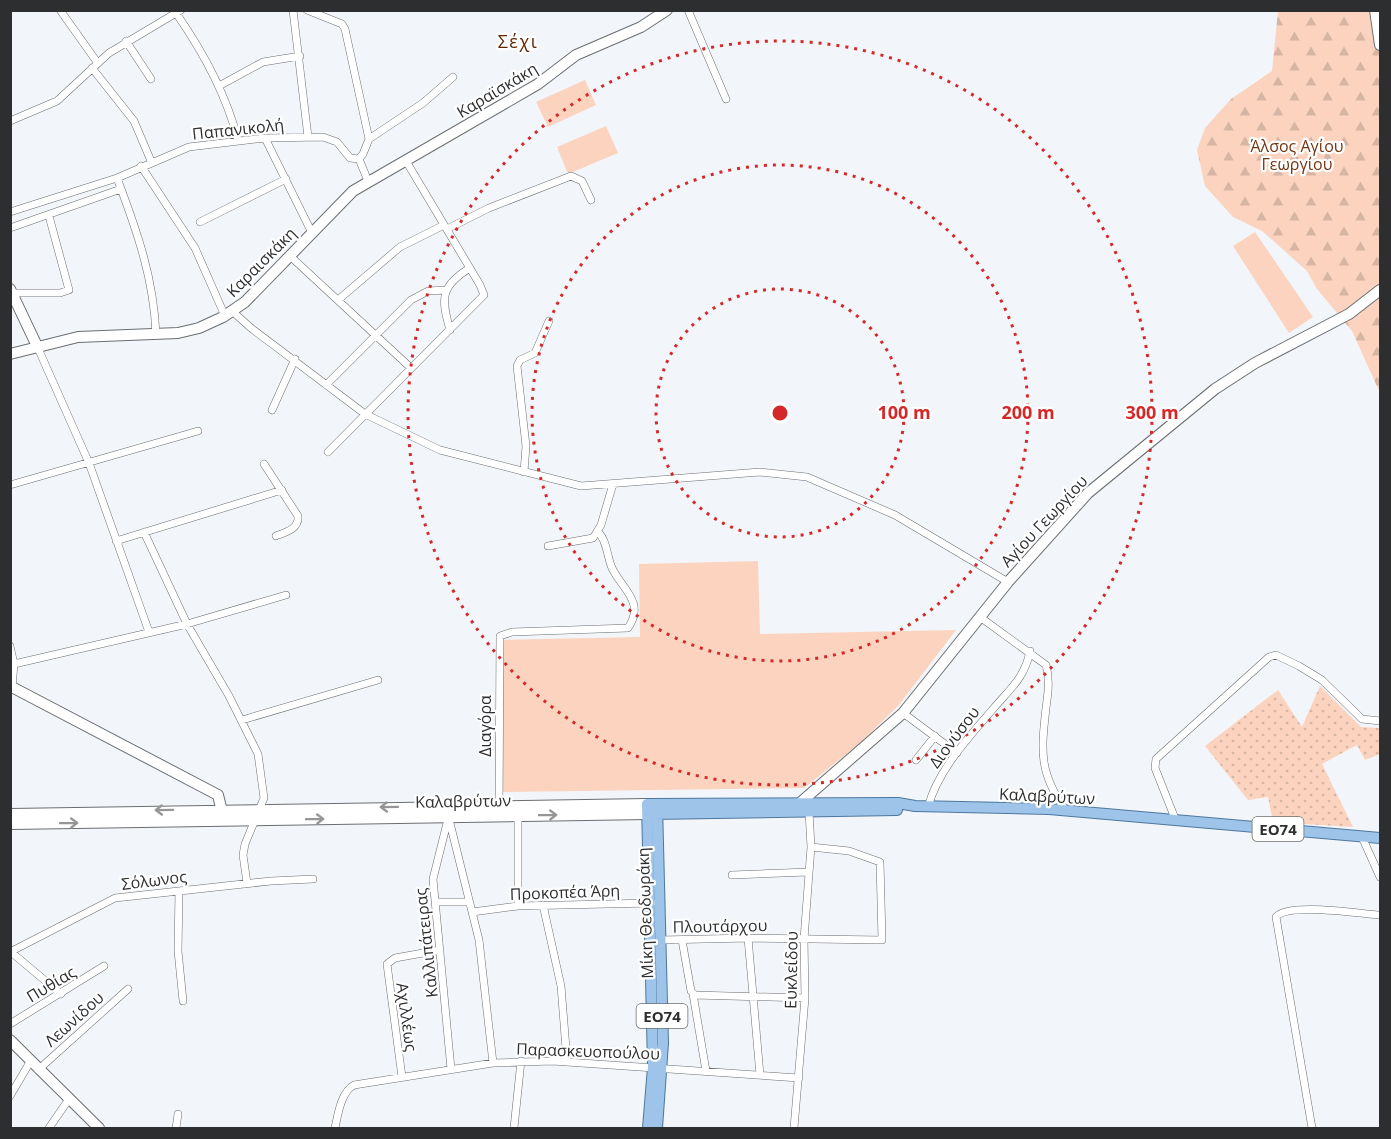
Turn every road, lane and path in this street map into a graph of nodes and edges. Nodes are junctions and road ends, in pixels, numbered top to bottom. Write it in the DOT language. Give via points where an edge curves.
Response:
graph roads {
  1 [pos="60,10"];
  2 [pos="292,10"];
  3 [pos="307,10"];
  4 [pos="667,10"];
  5 [pos="688,10"];
  6 [pos="1375,10"];
  7 [pos="178,12"];
  8 [pos="126,41"];
  9 [pos="1380,45"];
  10 [pos="300,56"];
  11 [pos="95,65"];
  12 [pos="453,77"];
  13 [pos="151,80"];
  14 [pos="219,86"];
  15 [pos="726,99"];
  16 [pos="10,121"];
  17 [pos="308,136"];
  18 [pos="265,138"];
  19 [pos="369,139"];
  20 [pos="238,140"];
  21 [pos="358,159"];
  22 [pos="406,161"];
  23 [pos="152,162"];
  24 [pos="141,166"];
  25 [pos="117,178"];
  26 [pos="286,180"];
  27 [pos="368,181"];
  28 [pos="121,189"];
  29 [pos="591,200"];
  30 [pos="10,212"];
  31 [pos="49,216"];
  32 [pos="200,222"];
  33 [pos="445,227"];
  34 [pos="10,228"];
  35 [pos="312,233"];
  36 [pos="290,256"];
  37 [pos="470,268"];
  38 [pos="446,290"];
  39 [pos="1380,290"];
  40 [pos="12,291"];
  41 [pos="338,300"];
  42 [pos="229,314"];
  43 [pos="549,321"];
  44 [pos="450,330"];
  45 [pos="374,334"];
  46 [pos="156,335"];
  47 [pos="37,346"];
  48 [pos="10,354"];
  49 [pos="295,359"];
  50 [pos="411,368"];
  51 [pos="326,385"];
  52 [pos="272,410"];
  53 [pos="365,414"];
  54 [pos="198,431"];
  55 [pos="328,452"];
  56 [pos="88,463"];
  57 [pos="264,464"];
  58 [pos="524,472"];
  59 [pos="613,484"];
  60 [pos="10,485"];
  61 [pos="282,490"];
  62 [pos="144,532"];
  63 [pos="598,532"];
  64 [pos="276,536"];
  65 [pos="116,541"];
  66 [pos="548,546"];
  67 [pos="1008,582"];
  68 [pos="286,595"];
  69 [pos="980,617"];
  70 [pos="187,624"];
  71 [pos="149,632"];
  72 [pos="10,646"];
  73 [pos="1030,651"];
  74 [pos="14,664"];
  75 [pos="378,680"];
  76 [pos="11,686"];
  77 [pos="903,713"];
  78 [pos="242,720"];
  79 [pos="1380,721"];
  80 [pos="935,736"];
  81 [pos="957,753"];
  82 [pos="916,760"];
  83 [pos="928,807"];
  84 [pos="803,808"];
  85 [pos="652,809"];
  86 [pos="448,811"];
  87 [pos="499,811"];
  88 [pos="1066,811"];
  89 [pos="10,814"];
  90 [pos="223,814"];
  91 [pos="259,815"];
  92 [pos="518,815"];
  93 [pos="1176,821"];
  94 [pos="10,824"];
  95 [pos="1362,837"];
  96 [pos="1380,838"];
  97 [pos="811,847"];
  98 [pos="809,872"];
  99 [pos="732,874"];
  100 [pos="1380,877"];
  101 [pos="313,879"];
  102 [pos="247,883"];
  103 [pos="179,891"];
  104 [pos="435,902"];
  105 [pos="470,902"];
  106 [pos="655,903"];
  107 [pos="543,905"];
  108 [pos="518,906"];
  109 [pos="472,912"];
  110 [pos="1380,915"];
  111 [pos="748,938"];
  112 [pos="804,939"];
  113 [pos="661,940"];
  114 [pos="682,940"];
  115 [pos="440,950"];
  116 [pos="11,952"];
  117 [pos="104,966"];
  118 [pos="128,989"];
  119 [pos="61,994"];
  120 [pos="693,994"];
  121 [pos="752,997"];
  122 [pos="804,998"];
  123 [pos="183,1000"];
  124 [pos="10,1024"];
  125 [pos="10,1040"];
  126 [pos="521,1061"];
  127 [pos="567,1061"];
  128 [pos="30,1062"];
  129 [pos="493,1063"];
  130 [pos="658,1068"];
  131 [pos="451,1069"];
  132 [pos="38,1070"];
  133 [pos="706,1071"];
  134 [pos="760,1075"];
  135 [pos="402,1077"];
  136 [pos="799,1078"];
  137 [pos="10,1096"];
  138 [pos="69,1099"];
  139 [pos="178,1114"];
  140 [pos="50,1128"];
  141 [pos="99,1128"];
  142 [pos="176,1128"];
  143 [pos="335,1128"];
  144 [pos="514,1128"];
  145 [pos="648,1128"];
  146 [pos="657,1128"];
  147 [pos="794,1128"];
  148 [pos="1312,1128"];
  1 -- 11 [label="street"];
  2 -- 10 [label="street"];
  3 -- 19 [label="street" via="344,26"];
  4 -- 22 [label="street, Καραϊσκάκη" via="641,27 576,55 538,84"];
  5 -- 15 [label="street"];
  6 -- 9 [label="street"];
  7 -- 8 [label="street"];
  7 -- 14 [label="street"];
  8 -- 11 [label="street"];
  8 -- 13 [label="street"];
  10 -- 14 [label="street" via="263,62"];
  10 -- 17 [label="street"];
  11 -- 16 [label="street" via="57,101"];
  11 -- 23 [label="street" via="134,121"];
  12 -- 19 [label="street" via="423,103"];
  14 -- 20 [label="street"];
  17 -- 18 [label="street, Παπανικολή"];
  17 -- 21 [label="street, Παπανικολή" via="334,140 350,158"];
  18 -- 20 [label="street, Παπανικολή"];
  18 -- 26 [label="street"];
  19 -- 21 [label="street"];
  20 -- 23 [label="street, Παπανικολή" via="189,147"];
  21 -- 27 [label="street"];
  22 -- 27 [label="street, Καραισκάκη"];
  22 -- 33 [label="street"];
  23 -- 24 [label="street, Παπανικολή"];
  24 -- 25 [label="street, Παπανικολή"];
  24 -- 42 [label="street" via="195,248"];
  25 -- 28 [label="street"];
  25 -- 30 [label="street, Παπανικολή"];
  26 -- 32 [label="street"];
  26 -- 35 [label="street"];
  27 -- 35 [label="street, Καραισκάκη" via="345,197"];
  28 -- 31 [label="street"];
  28 -- 46 [label="street" via="140,238 153,292"];
  29 -- 33 [label="street" via="582,181 571,176"];
  31 -- 34 [label="street"];
  31 -- 40 [label="street" via="69,289 60,293"];
  33 -- 37 [label="street"];
  33 -- 41 [label="street" via="400,247"];
  35 -- 36 [label="street, Καραισκάκη"];
  36 -- 41 [label="street"];
  36 -- 42 [label="street, Καραισκάκη"];
  37 -- 38 [label="street"];
  37 -- 44 [label="street" via="484,296"];
  38 -- 44 [label="street"];
  38 -- 45 [label="street" via="428,291 411,300"];
  39 -- 67 [label="street, Αγίου Γεωργίου" via="1349,314 1248,367 1195,403 1081,500"];
  40 -- 47 [label="street"];
  41 -- 45 [label="street"];
  42 -- 46 [label="street, Καραισκάκη" via="191,331"];
  42 -- 49 [label="street"];
  43 -- 58 [label="street" via="535,353 517,366 526,446"];
  44 -- 50 [label="street"];
  45 -- 50 [label="street"];
  45 -- 51 [label="street"];
  46 -- 47 [label="street, Καραισκάκη" via="89,336"];
  47 -- 48 [label="street, Καραισκάκη"];
  47 -- 56 [label="street"];
  49 -- 51 [label="street"];
  49 -- 52 [label="street"];
  50 -- 53 [label="street"];
  51 -- 53 [label="street"];
  53 -- 55 [label="street"];
  53 -- 58 [label="street" via="440,450"];
  54 -- 56 [label="street"];
  56 -- 60 [label="street"];
  56 -- 65 [label="street"];
  57 -- 61 [label="street"];
  58 -- 59 [label="street" via="581,486"];
  59 -- 63 [label="street"];
  59 -- 67 [label="street" via="760,472 807,477 895,515"];
  61 -- 62 [label="street"];
  61 -- 64 [label="street" via="299,521 294,528"];
  62 -- 65 [label="street"];
  62 -- 70 [label="street"];
  63 -- 66 [label="street" via="589,540"];
  63 -- 87 [label="street, Διαγόρα" via="615,573 632,598 633,616 628,628 512,632 500,636"];
  65 -- 71 [label="street"];
  67 -- 69 [label="street, Αγίου Γεωργίου"];
  68 -- 70 [label="street"];
  69 -- 73 [label="street"];
  69 -- 77 [label="street, Αγίου Γεωργίου"];
  70 -- 71 [label="street"];
  70 -- 78 [label="street"];
  71 -- 74 [label="street"];
  72 -- 74 [label="street"];
  73 -- 81 [label="street, Διονύσου" via="1024,674"];
  73 -- 88 [label="street" via="1048,671 1042,763 1050,786"];
  74 -- 76 [label="street"];
  75 -- 78 [label="street"];
  76 -- 90 [label="street" via="218,795"];
  77 -- 80 [label="street"];
  77 -- 84 [label="street, Αγίου Γεωργίου"];
  78 -- 91 [label="street" via="260,762 264,798"];
  79 -- 93 [label="street" via="1362,719 1322,680 1276,655 1269,657 1156,759 1155,768"];
  80 -- 81 [label="street"];
  80 -- 82 [label="street"];
  81 -- 83 [label="street, Διονύσου" via="934,788"];
  83 -- 84 [label="main road, Καλαβρύτων / ΕΟ74" via="898,803"];
  83 -- 88 [label="main road, Καλαβρύτων / ΕΟ74"];
  84 -- 85 [label="main road, Καλαβρύτων / ΕΟ74"];
  84 -- 97 [label="street, Ευκλείδου"];
  85 -- 87 [label="street, Καλαβρύτων"];
  92 -- 85 [label="street, Καλαβρύτων, one-way"];
  85 -- 106 [label="main road, Μίκη Θεοδωράκη / ΕΟ74"];
  86 -- 87 [label="street, Καλαβρύτων"];
  86 -- 91 [label="street, Καλαβρύτων"];
  86 -- 104 [label="street, Καλλιπάτειρας" via="434,871"];
  86 -- 105 [label="street"];
  87 -- 92 [label="street, Καλαβρύτων"];
  88 -- 93 [label="main road, Καλαβρύτων / ΕΟ74"];
  90 -- 89 [label="street, Καλαβρύτων, one-way"];
  90 -- 91 [label="street, Καλαβρύτων"];
  94 -- 90 [label="street, Καλαβρύτων, one-way"];
  91 -- 102 [label="street" via="243,855"];
  92 -- 108 [label="street"];
  93 -- 95 [label="main road, ΕΟ74"];
  95 -- 96 [label="main road, ΕΟ74"];
  95 -- 100 [label="street"];
  97 -- 98 [label="street, Ευκλείδου"];
  97 -- 112 [label="street, Πλουτάρχου" via="849,851 880,862 882,940"];
  98 -- 99 [label="street"];
  98 -- 112 [label="street, Ευκλείδου"];
  101 -- 102 [label="street, Σόλωνος"];
  102 -- 103 [label="street, Σόλωνος"];
  103 -- 116 [label="street, Σόλωνος" via="115,898"];
  103 -- 123 [label="street" via="178,951"];
  104 -- 105 [label="street"];
  104 -- 115 [label="street, Καλλιπάτειρας"];
  105 -- 109 [label="street"];
  106 -- 107 [label="street, Προκοπέα Άρη"];
  106 -- 113 [label="main road, Μίκη Θεοδωράκη / ΕΟ74"];
  106 -- 130 [label="main road, Μίκη Θεοδωράκη / ΕΟ74"];
  107 -- 108 [label="street, Προκοπέα Άρη"];
  107 -- 127 [label="street" via="561,986"];
  108 -- 109 [label="street, Προκοπέα Άρη"];
  109 -- 129 [label="street" via="479,940"];
  110 -- 148 [label="street" via="1316,910 1285,911 1276,917"];
  111 -- 112 [label="street, Πλουτάρχου"];
  111 -- 114 [label="street, Πλουτάρχου"];
  111 -- 121 [label="street"];
  112 -- 122 [label="street, Ευκλείδου"];
  113 -- 114 [label="street, Πλουτάρχου"];
  113 -- 130 [label="main road, Μίκη Θεοδωράκη / ΕΟ74"];
  114 -- 120 [label="street"];
  115 -- 131 [label="street, Καλλιπάτειρας"];
  115 -- 135 [label="street, Αχιλλέως" via="388,961"];
  116 -- 119 [label="street"];
  117 -- 119 [label="street, Πυθίας"];
  118 -- 132 [label="street, Λεωνίδου"];
  119 -- 124 [label="street, Πυθίας"];
  120 -- 121 [label="street"];
  120 -- 133 [label="street"];
  121 -- 122 [label="street"];
  121 -- 134 [label="street"];
  122 -- 136 [label="street, Ευκλείδου"];
  125 -- 128 [label="street"];
  126 -- 127 [label="street, Παρασκευοπούλου"];
  126 -- 129 [label="street, Παρασκευοπούλου"];
  126 -- 144 [label="street"];
  127 -- 130 [label="street, Παρασκευοπούλου"];
  128 -- 132 [label="street"];
  128 -- 137 [label="street"];
  129 -- 131 [label="street, Παρασκευοπούλου"];
  130 -- 133 [label="street, Παρασκευοπούλου"];
  130 -- 145 [label="main road, Μίκη Θεοδωράκη / ΕΟ74"];
  130 -- 146 [label="main road, Μίκη Θεοδωράκη / ΕΟ74"];
  131 -- 135 [label="street, Παρασκευοπούλου"];
  132 -- 138 [label="street"];
  133 -- 134 [label="street, Παρασκευοπούλου"];
  134 -- 136 [label="street, Παρασκευοπούλου"];
  135 -- 143 [label="street, Παρασκευοπούλου" via="350,1088"];
  136 -- 147 [label="street, Ευκλείδου"];
  138 -- 140 [label="street"];
  138 -- 141 [label="street"];
  139 -- 142 [label="street"];
}
